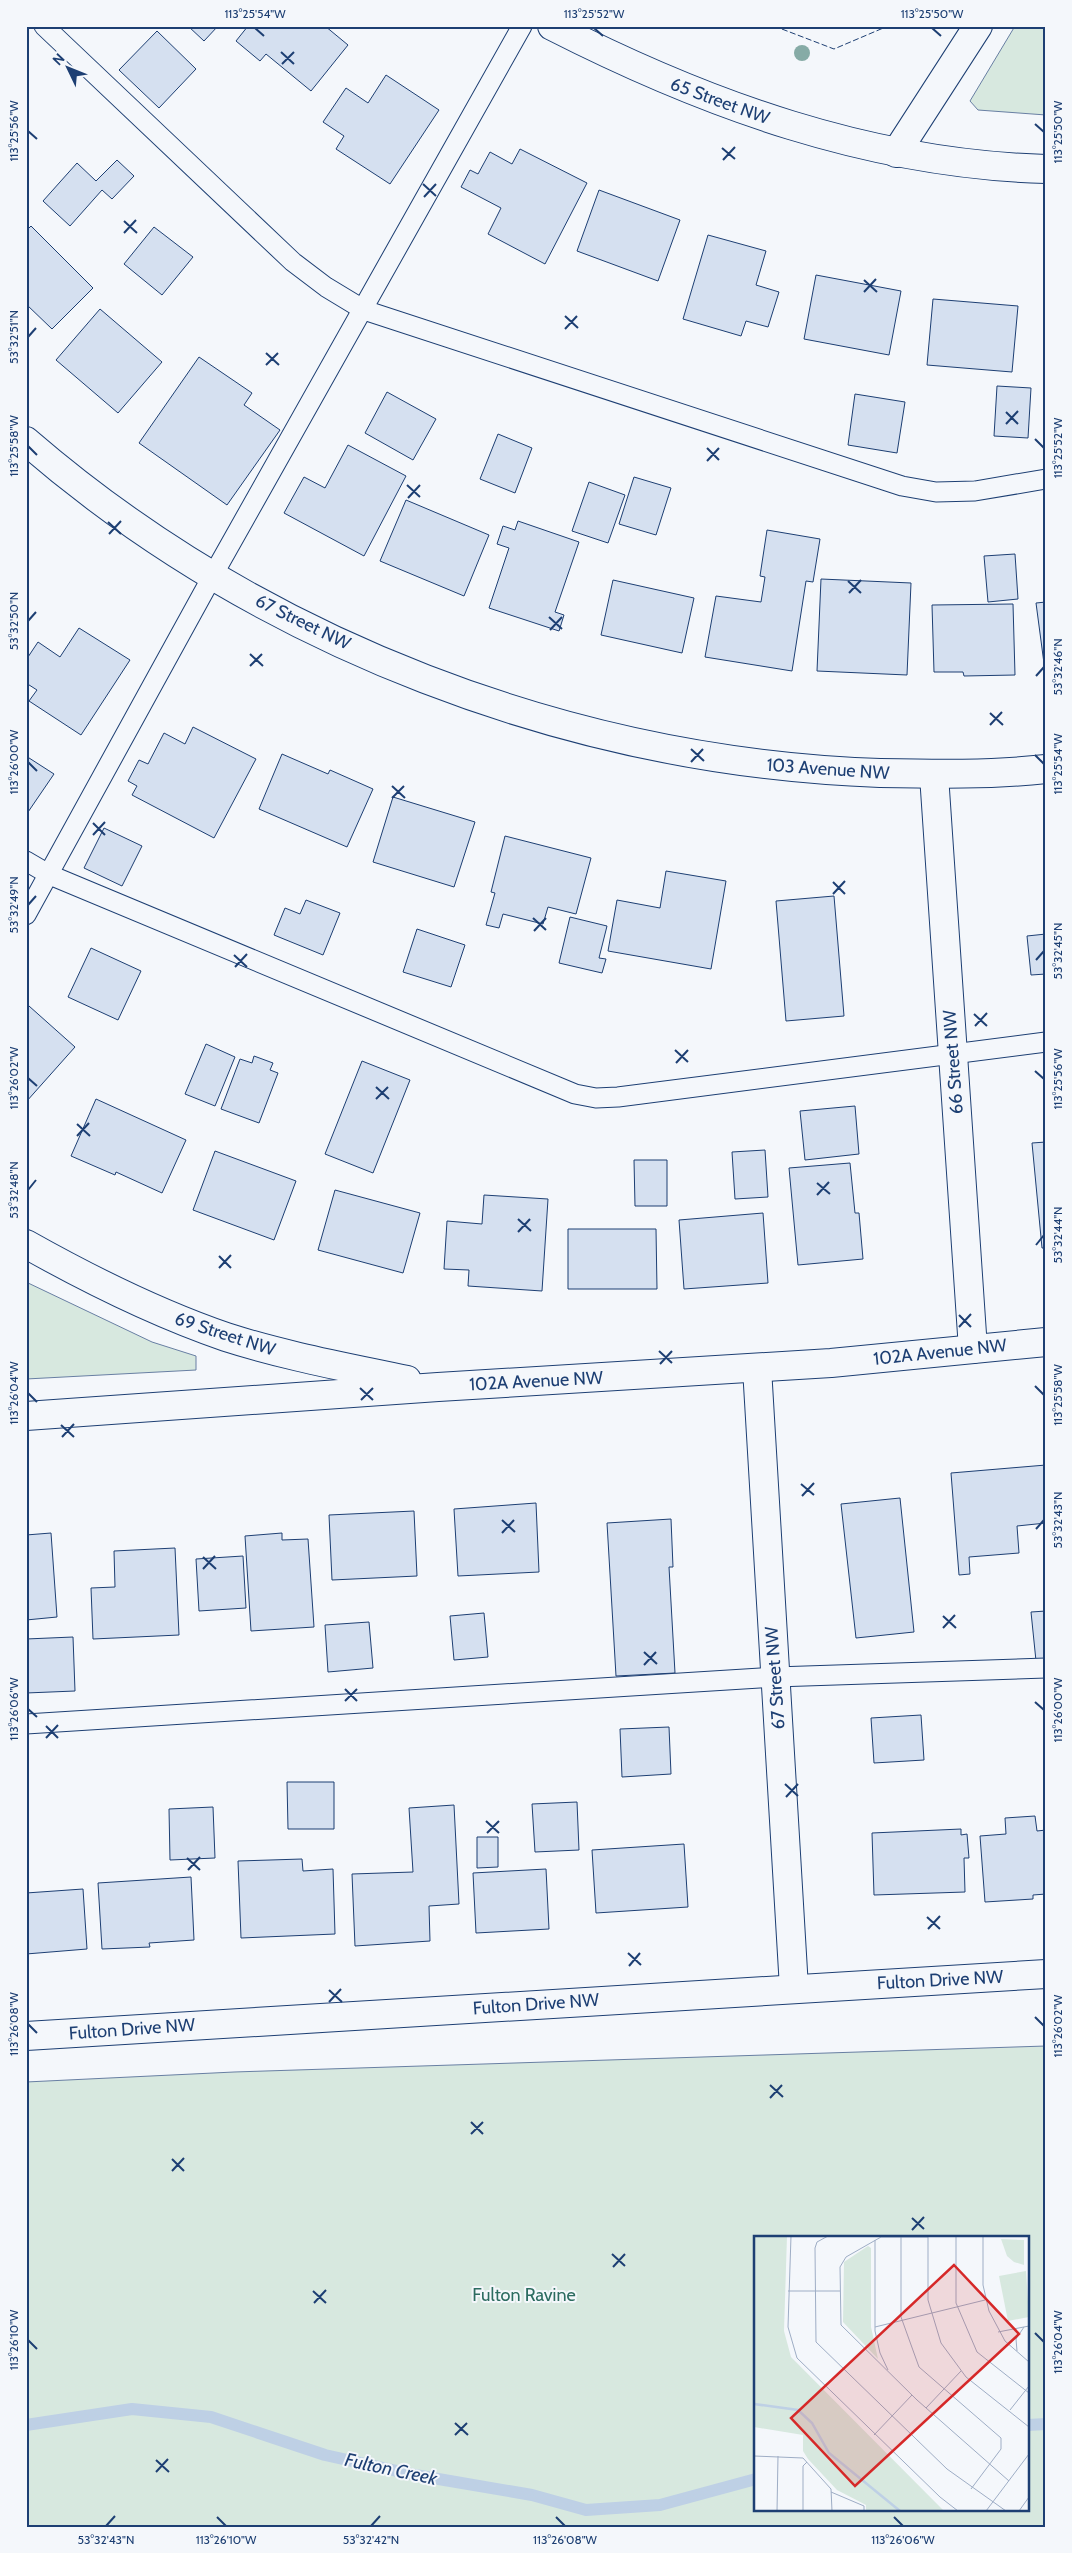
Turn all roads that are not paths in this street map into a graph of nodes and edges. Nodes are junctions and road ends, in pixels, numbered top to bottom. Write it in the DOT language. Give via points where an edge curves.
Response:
graph roads {
  1 [pos="44,26"];
  2 [pos="522,26"];
  3 [pos="552,26"];
  4 [pos="978,26"];
  5 [pos="896,153"];
  6 [pos="1046,169"];
  7 [pos="364,310"];
  8 [pos="26,441"];
  9 [pos="1046,479"];
  10 [pos="213,575"];
  11 [pos="613,737"];
  12 [pos="1046,769"];
  13 [pos="934,775"];
  14 [pos="26,861"];
  15 [pos="50,875"];
  16 [pos="26,916"];
  17 [pos="1046,1042"];
  18 [pos="953,1054"];
  19 [pos="26,1244"];
  20 [pos="1046,1342"];
  21 [pos="973,1349"];
  22 [pos="756,1368"];
  23 [pos="438,1387"];
  24 [pos="26,1416"];
  25 [pos="1046,1668"];
  26 [pos="775,1677"];
  27 [pos="26,1724"];
  28 [pos="1046,1974"];
  29 [pos="794,1988"];
  30 [pos="26,2036"];
  1 -- 7 [label="lane" via="294,262 326,287"];
  2 -- 7 [label="lane"];
  3 -- 5 [label="street, 65 Street NW" via="652,75 710,99 809,131"];
  4 -- 5 [label="street"];
  5 -- 6 [label="street, 65 Street NW" via="954,163"];
  7 -- 9 [label="lane" via="902,486 936,492 975,491"];
  7 -- 10 [label="lane"];
  8 -- 10 [label="street, 67 Street NW" via="89,492"];
  10 -- 11 [label="street, 67 Street NW" via="303,625 415,674 542,720"];
  10 -- 15 [label="lane"];
  11 -- 13 [label="street, 103 Avenue NW" via="675,752 743,763"];
  12 -- 13 [label="street, 103 Avenue NW"];
  13 -- 18 [label="street, 66 Street NW"];
  14 -- 15 [label="lane"];
  15 -- 16 [label="lane"];
  15 -- 18 [label="lane" via="575,1094 596,1098 618,1097"];
  17 -- 18 [label="lane"];
  18 -- 21 [label="street, 66 Street NW"];
  19 -- 23 [label="street, 69 Street NW" via="156,1311 226,1337 299,1357"];
  20 -- 21 [label="street, 102A Avenue NW"];
  21 -- 22 [label="street, 102A Avenue NW"];
  22 -- 23 [label="street, 102A Avenue NW"];
  22 -- 26 [label="street, 67 Street NW"];
  23 -- 24 [label="street, 102A Avenue NW"];
  25 -- 26 [label="lane"];
  26 -- 27 [label="lane"];
  26 -- 29 [label="street, 67 Street NW"];
  28 -- 29 [label="street, Fulton Drive NW"];
  29 -- 30 [label="street, Fulton Drive NW"];
}
